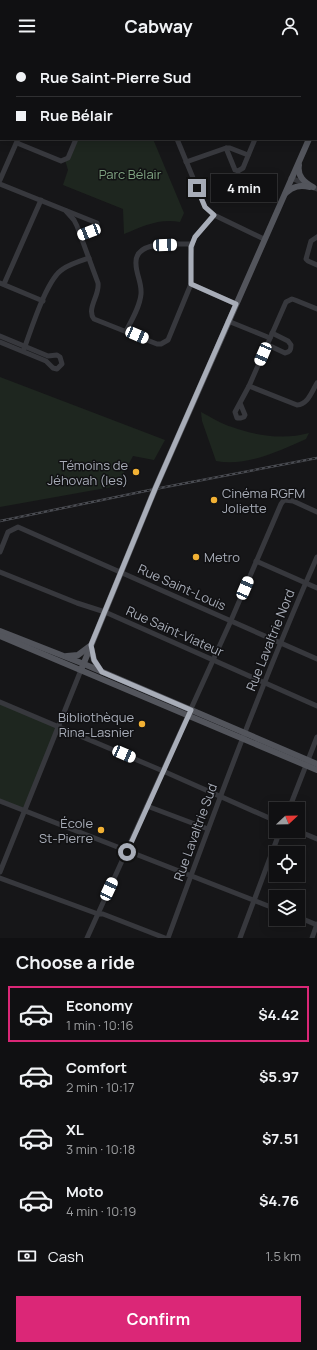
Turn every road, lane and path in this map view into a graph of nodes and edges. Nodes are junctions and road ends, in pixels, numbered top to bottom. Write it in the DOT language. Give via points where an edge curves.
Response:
graph roads {
  1 [pos="76,140"];
  2 [pos="177,140"];
  3 [pos="255,140"];
  4 [pos="309,140"];
  5 [pos="18,141"];
  6 [pos="226,148"];
  7 [pos="248,155"];
  8 [pos="302,155"];
  9 [pos="186,162"];
  10 [pos="291,178"];
  11 [pos="0,180"];
  12 [pos="0,184"];
  13 [pos="315,188"];
  14 [pos="283,198"];
  15 [pos="41,200"];
  16 [pos="66,211"];
  17 [pos="214,215"];
  18 [pos="80,235"];
  19 [pos="317,237"];
  20 [pos="264,239"];
  21 [pos="192,244"];
  22 [pos="89,258"];
  23 [pos="317,264"];
  24 [pos="2,284"];
  25 [pos="191,284"];
  26 [pos="43,301"];
  27 [pos="236,304"];
  28 [pos="317,309"];
  29 [pos="228,321"];
  30 [pos="126,331"];
  31 [pos="0,336"];
  32 [pos="271,336"];
  33 [pos="0,342"];
  34 [pos="268,345"];
  35 [pos="24,349"];
  36 [pos="317,384"];
  37 [pos="250,386"];
  38 [pos="240,404"];
  39 [pos="317,512"];
  40 [pos="0,552"];
  41 [pos="317,557"];
  42 [pos="256,561"];
  43 [pos="0,572"];
  44 [pos="121,572"];
  45 [pos="305,583"];
  46 [pos="317,588"];
  47 [pos="105,612"];
  48 [pos="231,620"];
  49 [pos="0,631"];
  50 [pos="0,636"];
  51 [pos="280,642"];
  52 [pos="91,645"];
  53 [pos="61,655"];
  54 [pos="317,659"];
  55 [pos="213,660"];
  56 [pos="83,667"];
  57 [pos="102,672"];
  58 [pos="264,683"];
  59 [pos="0,702"];
  60 [pos="317,706"];
  61 [pos="190,712"];
  62 [pos="59,727"];
  63 [pos="243,735"];
  64 [pos="317,737"];
  65 [pos="307,763"];
  66 [pos="317,764"];
  67 [pos="317,770"];
  68 [pos="163,771"];
  69 [pos="220,796"];
  70 [pos="0,801"];
  71 [pos="292,802"];
  72 [pos="147,806"];
  73 [pos="25,811"];
  74 [pos="269,818"];
  75 [pos="208,829"];
  76 [pos="305,833"];
  77 [pos="277,838"];
  78 [pos="317,839"];
  79 [pos="127,852"];
  80 [pos="0,872"];
  81 [pos="191,876"];
  82 [pos="0,878"];
  83 [pos="254,900"];
  84 [pos="269,906"];
  85 [pos="98,914"];
  86 [pos="305,920"];
  87 [pos="317,925"];
  88 [pos="87,938"];
  89 [pos="164,938"];
  90 [pos="168,938"];
  91 [pos="240,938"];
  92 [pos="312,938"];
  1 -- 5 [label="street" via="68,158 61,161"];
  2 -- 9 [label="street"];
  3 -- 7 [label="street"];
  4 -- 8 [label="main road"];
  5 -- 11 [label="street"];
  6 -- 7 [label="street"];
  6 -- 7 [label="street" via="236,171 242,170"];
  6 -- 9 [label="street"];
  8 -- 10 [label="main road"];
  8 -- 13 [label="main road" via="298,171 304,181"];
  9 -- 17 [label="street" via="202,202"];
  10 -- 13 [label="street"];
  10 -- 14 [label="main road"];
  12 -- 15 [label="street"];
  13 -- 14 [label="main road" via="304,185 294,187"];
  14 -- 20 [label="main road"];
  15 -- 16 [label="street"];
  15 -- 24 [label="street"];
  16 -- 18 [label="street" via="74,220"];
  16 -- 18 [label="street" via="97,222 97,228"];
  17 -- 20 [label="street"];
  17 -- 21 [label="street"];
  18 -- 22 [label="street"];
  19 -- 23 [label="street" via="311,241 306,256 308,261"];
  20 -- 27 [label="main road"];
  21 -- 25 [label="street"];
  21 -- 30 [label="street" via="151,245 138,254 136,266 141,294"];
  22 -- 26 [label="street" via="56,274"];
  22 -- 30 [label="street" via="99,287 92,317"];
  24 -- 26 [label="street"];
  25 -- 27 [label="street"];
  25 -- 30 [label="street" via="168,340 164,343 157,344"];
  26 -- 35 [label="street"];
  27 -- 29 [label="main road"];
  28 -- 32 [label="street" via="295,300 286,302"];
  29 -- 32 [label="street"];
  29 -- 44 [label="main road"];
  31 -- 35 [label="street"];
  32 -- 34 [label="street"];
  32 -- 34 [label="street" via="288,341 291,348 285,353"];
  33 -- 35 [label="street"];
  34 -- 37 [label="street"];
  35 -- 35 [label="street" via="46,361 53,368 62,364 57,355 48,356"];
  36 -- 37 [label="street" via="303,404 296,405"];
  37 -- 38 [label="street"];
  39 -- 42 [label="street" via="293,501 284,500"];
  40 -- 44 [label="street, Rue Saint-Louis" via="8,532 18,527"];
  41 -- 45 [label="street, Rue Lavaltrie Nord"];
  42 -- 45 [label="street"];
  42 -- 48 [label="street"];
  43 -- 47 [label="street, Rue Saint-Viateur"];
  44 -- 47 [label="main road"];
  44 -- 48 [label="street, Rue Saint-Louis"];
  45 -- 46 [label="street"];
  45 -- 51 [label="street, Rue Lavaltrie Nord"];
  47 -- 52 [label="main road"];
  47 -- 55 [label="street, Rue Saint-Viateur"];
  48 -- 51 [label="street, Rue Saint-Louis"];
  48 -- 55 [label="street"];
  49 -- 53 [label="main road"];
  50 -- 56 [label="main road"];
  51 -- 54 [label="street, Rue Saint-Louis"];
  51 -- 58 [label="street, Rue Lavaltrie Nord"];
  52 -- 53 [label="main road" via="78,655"];
  52 -- 56 [label="main road"];
  52 -- 57 [label="main road" via="94,660"];
  53 -- 56 [label="main road"];
  55 -- 58 [label="street, Rue Saint-Viateur"];
  55 -- 61 [label="street"];
  56 -- 57 [label="main road"];
  56 -- 61 [label="main road"];
  56 -- 62 [label="street"];
  57 -- 61 [label="main road"];
  58 -- 60 [label="street, Rue Saint-Viateur"];
  58 -- 63 [label="street, Rue Lavaltrie Nord"];
  59 -- 62 [label="street"];
  61 -- 63 [label="main road"];
  61 -- 68 [label="street"];
  62 -- 68 [label="street"];
  62 -- 73 [label="street"];
  63 -- 65 [label="main road"];
  63 -- 69 [label="street, Rue Lavaltrie Sud"];
  64 -- 65 [label="street"];
  65 -- 66 [label="main road"];
  65 -- 67 [label="main road"];
  65 -- 71 [label="street"];
  68 -- 69 [label="street"];
  68 -- 72 [label="street"];
  69 -- 74 [label="street"];
  69 -- 75 [label="street, Rue Lavaltrie Sud"];
  70 -- 73 [label="street"];
  72 -- 75 [label="street"];
  72 -- 79 [label="street"];
  73 -- 79 [label="street"];
  73 -- 80 [label="street"];
  75 -- 81 [label="street, Rue Lavaltrie Sud"];
  76 -- 78 [label="street"];
  77 -- 83 [label="street"];
  79 -- 81 [label="street"];
  79 -- 85 [label="street"];
  81 -- 83 [label="street"];
  81 -- 90 [label="street, Rue Lavaltrie Sud"];
  82 -- 85 [label="street"];
  83 -- 84 [label="street"];
  83 -- 91 [label="street"];
  85 -- 88 [label="street"];
  85 -- 89 [label="street"];
  86 -- 87 [label="street"];
  87 -- 92 [label="street"];
}
